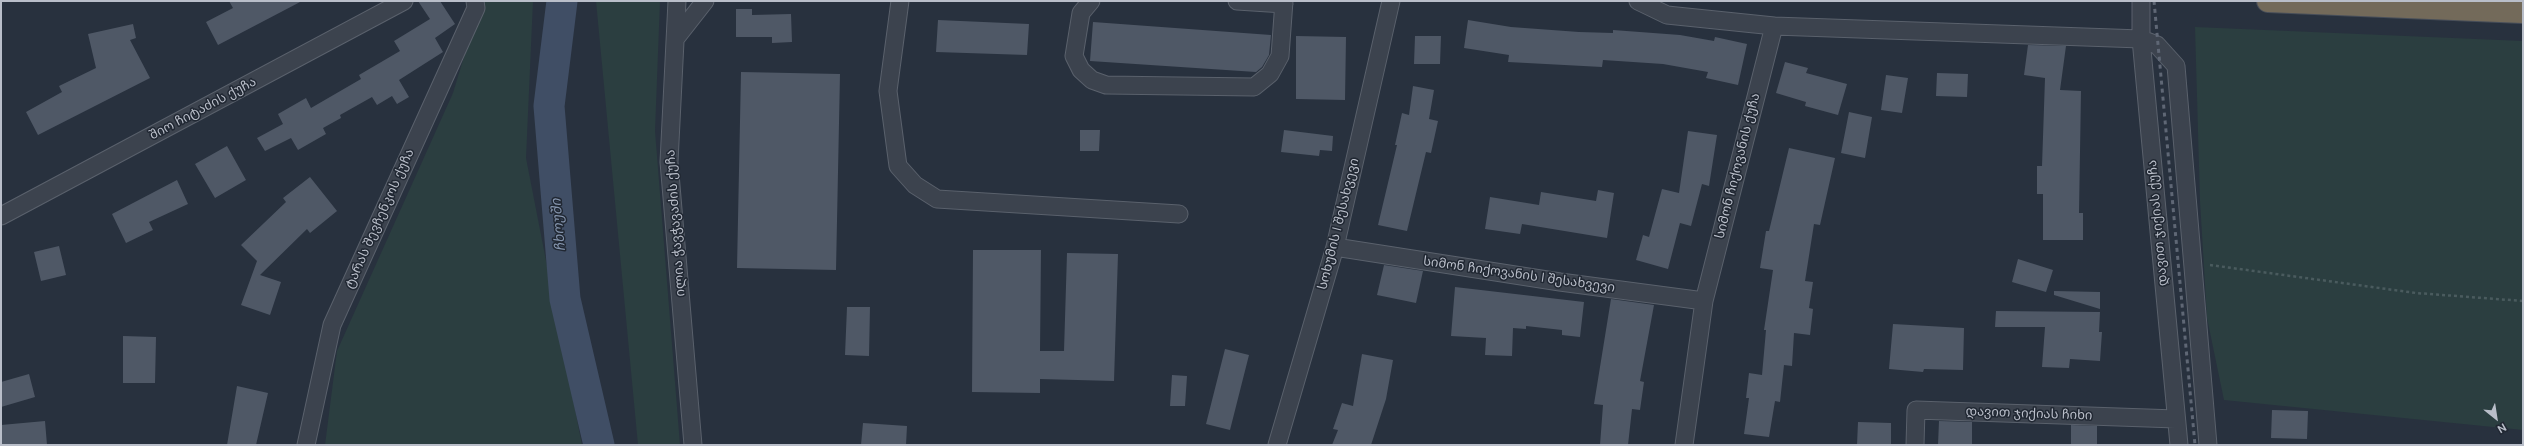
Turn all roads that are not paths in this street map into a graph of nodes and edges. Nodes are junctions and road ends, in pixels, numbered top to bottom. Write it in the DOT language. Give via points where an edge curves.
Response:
graph roads {
  1 [pos="404,1"];
  2 [pos="475,1"];
  3 [pos="677,1"];
  4 [pos="705,1"];
  5 [pos="900,1"];
  6 [pos="1090,1"];
  7 [pos="1237,1"];
  8 [pos="1391,1"];
  9 [pos="1638,1"];
  10 [pos="2141,1"];
  11 [pos="2268,1"];
  12 [pos="1284,2"];
  13 [pos="2523,12"];
  14 [pos="1774,26"];
  15 [pos="676,38"];
  16 [pos="2141,39"];
  17 [pos="1179,214"];
  18 [pos="1,216"];
  19 [pos="1335,247"];
  20 [pos="1704,301"];
  21 [pos="2176,419"];
  22 [pos="306,445"];
  23 [pos="693,445"];
  24 [pos="1277,445"];
  25 [pos="1684,445"];
  26 [pos="1915,445"];
  27 [pos="2179,445"];
  28 [pos="2208,445"];
  1 -- 18 [label="street, შიო ჩიტაძის ქუჩა"];
  2 -- 22 [label="street, ტარას შევჩენკოს ქუჩა" via="476,8 332,325"];
  3 -- 15 [label="street, ილია ჭავჭავაძის ქუჩა"];
  4 -- 15 [label="street"];
  5 -- 17 [label="street" via="888,91 898,166 915,186 937,199"];
  6 -- 12 [label="street" via="1081,13 1074,56 1081,70 1092,80 1106,85 1254,87 1270,74 1280,56"];
  7 -- 12 [label="street"];
  8 -- 19 [label="street, სოხუმის I შესახვევი"];
  9 -- 14 [label="street" via="1667,15"];
  10 -- 16 [label="street, დავით ჯიქიას ქუჩა"];
  11 -- 13 [label="highway"];
  14 -- 16 [label="street"];
  14 -- 20 [label="street, სიმონ ჩიქოვანის ქუჩა"];
  15 -- 23 [label="street, ილია ჭავჭავაძის ქუჩა" via="669,162"];
  16 -- 21 [label="street, დავით ჯიქიას ქუჩა"];
  16 -- 28 [label="street" via="2157,44 2176,66"];
  19 -- 20 [label="street, სიმონ ჩიქოვანის I შესახვევი" via="1560,282"];
  19 -- 24 [label="street, სოხუმის I შესახვევი"];
  20 -- 25 [label="street, სიმონ ჩიქოვანის ქუჩა"];
  21 -- 26 [label="street, დავით ჯიქიას ჩიხი" via="1916,410"];
  21 -- 27 [label="street, დავით ჯიქიას ქუჩა"];
}
